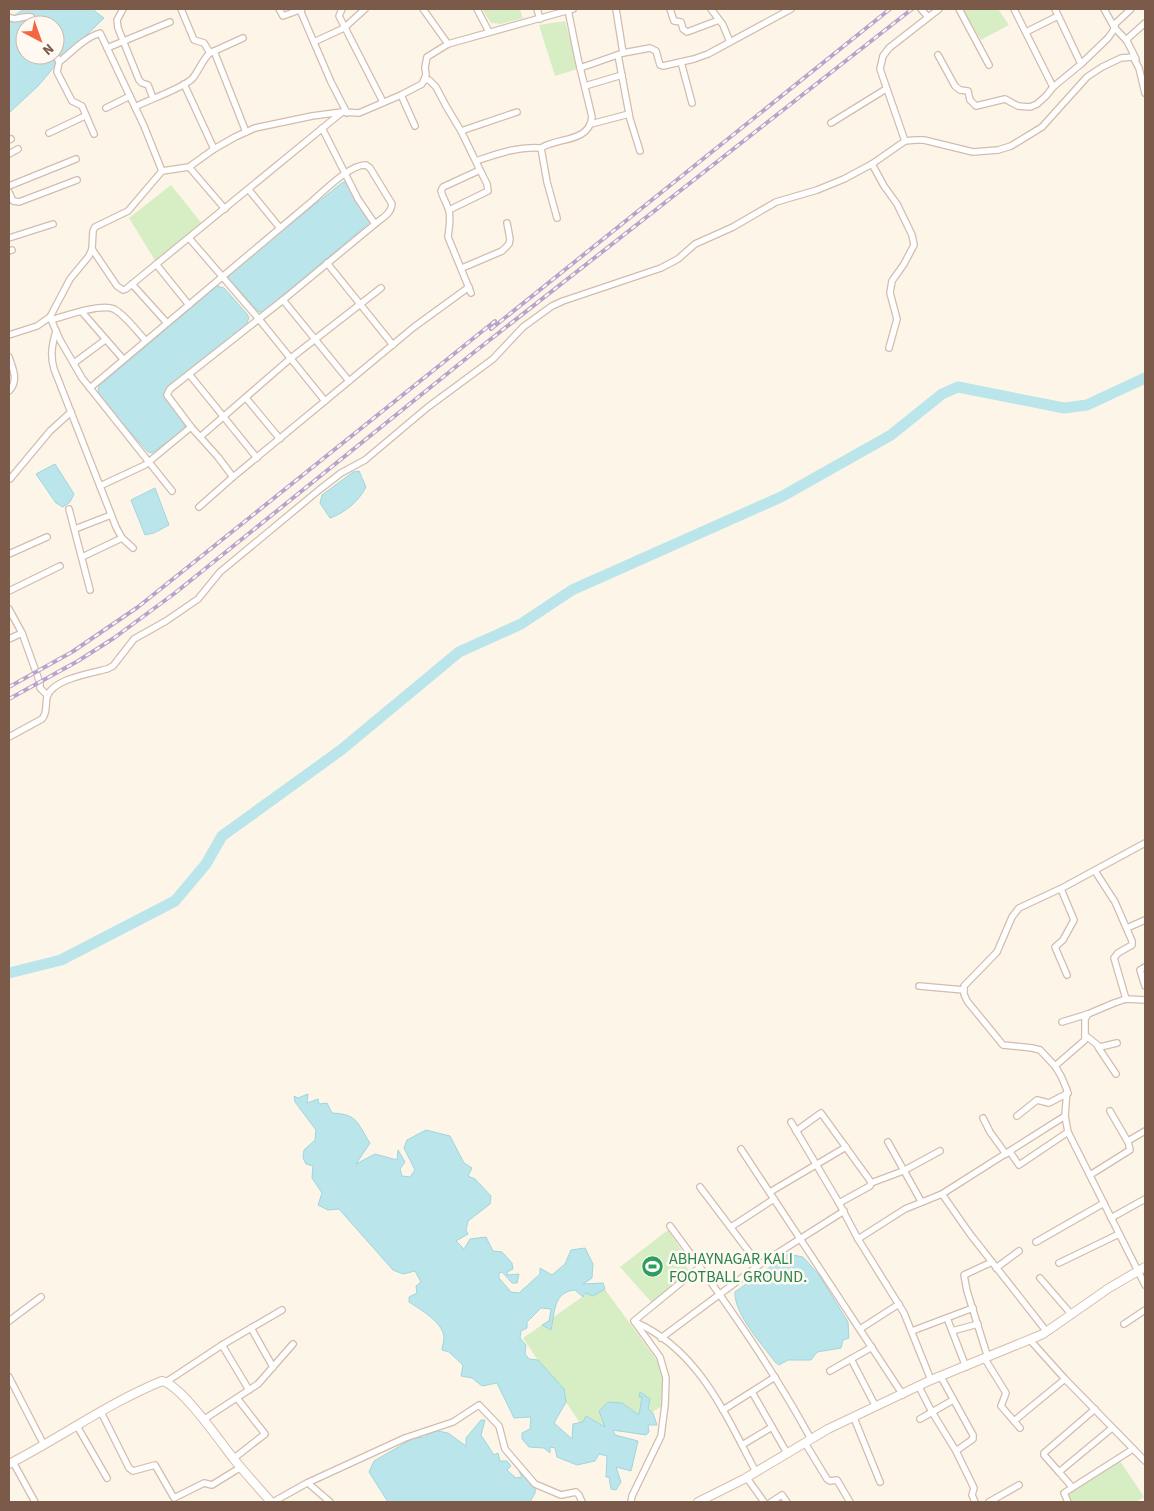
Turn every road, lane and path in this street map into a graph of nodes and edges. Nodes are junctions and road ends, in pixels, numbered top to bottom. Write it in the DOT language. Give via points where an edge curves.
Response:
graph roads {
  1 [pos="123,9"];
  2 [pos="182,9"];
  3 [pos="279,9"];
  4 [pos="302,9"];
  5 [pos="342,9"];
  6 [pos="365,9"];
  7 [pos="424,9"];
  8 [pos="477,9"];
  9 [pos="536,9"];
  10 [pos="616,9"];
  11 [pos="670,9"];
  12 [pos="711,9"];
  13 [pos="791,9"];
  14 [pos="921,9"];
  15 [pos="939,9"];
  16 [pos="958,9"];
  17 [pos="1014,9"];
  18 [pos="1104,9"];
  19 [pos="1131,9"];
  20 [pos="570,10"];
  21 [pos="1058,11"];
  22 [pos="551,12"];
  23 [pos="928,17"];
  24 [pos="540,18"];
  25 [pos="719,20"];
  26 [pos="170,22"];
  27 [pos="1145,22"];
  28 [pos="1114,27"];
  29 [pos="344,28"];
  30 [pos="489,32"];
  31 [pos="1026,32"];
  32 [pos="243,38"];
  33 [pos="1126,40"];
  34 [pos="124,41"];
  35 [pos="314,42"];
  36 [pos="730,42"];
  37 [pos="448,44"];
  38 [pos="107,48"];
  39 [pos="212,52"];
  40 [pos="620,54"];
  41 [pos="938,55"];
  42 [pos="65,57"];
  43 [pos="1136,61"];
  44 [pos="681,62"];
  45 [pos="1081,64"];
  46 [pos="58,65"];
  47 [pos="989,65"];
  48 [pos="1145,65"];
  49 [pos="580,68"];
  50 [pos="1139,68"];
  51 [pos="622,75"];
  52 [pos="424,80"];
  53 [pos="184,84"];
  54 [pos="585,86"];
  55 [pos="1053,87"];
  56 [pos="886,89"];
  57 [pos="1145,93"];
  58 [pos="401,95"];
  59 [pos="130,96"];
  60 [pos="153,98"];
  61 [pos="383,102"];
  62 [pos="692,103"];
  63 [pos="135,106"];
  64 [pos="106,108"];
  65 [pos="517,112"];
  66 [pos="344,113"];
  67 [pos="630,114"];
  68 [pos="85,116"];
  69 [pos="831,123"];
  70 [pos="591,124"];
  71 [pos="415,126"];
  72 [pos="322,128"];
  73 [pos="461,131"];
  74 [pos="246,132"];
  75 [pos="49,133"];
  76 [pos="94,134"];
  77 [pos="904,138"];
  78 [pos="541,148"];
  79 [pos="18,149"];
  80 [pos="214,149"];
  81 [pos="640,151"];
  82 [pos="9,154"];
  83 [pos="76,159"];
  84 [pos="476,161"];
  85 [pos="872,164"];
  86 [pos="189,167"];
  87 [pos="480,170"];
  88 [pos="162,171"];
  89 [pos="345,174"];
  90 [pos="77,180"];
  91 [pos="9,186"];
  92 [pos="249,190"];
  93 [pos="9,192"];
  94 [pos="225,209"];
  95 [pos="449,210"];
  96 [pos="556,218"];
  97 [pos="507,223"];
  98 [pos="53,224"];
  99 [pos="375,224"];
  100 [pos="280,228"];
  101 [pos="9,237"];
  102 [pos="190,238"];
  103 [pos="92,249"];
  104 [pos="326,263"];
  105 [pos="156,264"];
  106 [pos="462,268"];
  107 [pos="222,277"];
  108 [pos="132,284"];
  109 [pos="469,287"];
  110 [pos="381,288"];
  111 [pos="471,293"];
  112 [pos="283,300"];
  113 [pos="189,304"];
  114 [pos="359,305"];
  115 [pos="82,312"];
  116 [pos="258,318"];
  117 [pos="51,319"];
  118 [pos="166,323"];
  119 [pos="56,332"];
  120 [pos="9,335"];
  121 [pos="105,340"];
  122 [pos="146,340"];
  123 [pos="315,340"];
  124 [pos="393,345"];
  125 [pos="889,348"];
  126 [pos="9,357"];
  127 [pos="291,358"];
  128 [pos="123,359"];
  129 [pos="74,363"];
  130 [pos="189,374"];
  131 [pos="349,381"];
  132 [pos="90,388"];
  133 [pos="9,391"];
  134 [pos="246,398"];
  135 [pos="325,401"];
  136 [pos="71,412"];
  137 [pos="224,417"];
  138 [pos="191,427"];
  139 [pos="200,437"];
  140 [pos="280,440"];
  141 [pos="257,458"];
  142 [pos="150,461"];
  143 [pos="233,478"];
  144 [pos="10,479"];
  145 [pos="100,486"];
  146 [pos="172,491"];
  147 [pos="199,507"];
  148 [pos="69,508"];
  149 [pos="112,515"];
  150 [pos="75,529"];
  151 [pos="47,537"];
  152 [pos="122,538"];
  153 [pos="133,548"];
  154 [pos="9,554"];
  155 [pos="82,557"];
  156 [pos="60,566"];
  157 [pos="9,590"];
  158 [pos="90,590"];
  159 [pos="9,610"];
  160 [pos="22,633"];
  161 [pos="9,639"];
  162 [pos="47,696"];
  163 [pos="9,737"];
  164 [pos="1145,843"];
  165 [pos="1095,871"];
  166 [pos="1061,889"];
  167 [pos="1145,920"];
  168 [pos="1127,928"];
  169 [pos="1145,967"];
  170 [pos="1067,975"];
  171 [pos="919,986"];
  172 [pos="1145,986"];
  173 [pos="964,990"];
  174 [pos="1126,999"];
  175 [pos="1145,1000"];
  176 [pos="1088,1014"];
  177 [pos="1062,1022"];
  178 [pos="1086,1036"];
  179 [pos="1117,1043"];
  180 [pos="1098,1047"];
  181 [pos="1055,1066"];
  182 [pos="1116,1074"];
  183 [pos="1068,1093"];
  184 [pos="1110,1111"];
  185 [pos="1017,1116"];
  186 [pos="1065,1116"];
  187 [pos="984,1118"];
  188 [pos="791,1122"];
  189 [pos="796,1131"];
  190 [pos="1145,1131"];
  191 [pos="1068,1132"];
  192 [pos="888,1142"];
  193 [pos="1128,1142"];
  194 [pos="846,1147"];
  195 [pos="742,1149"];
  196 [pos="940,1151"];
  197 [pos="1008,1153"];
  198 [pos="816,1164"];
  199 [pos="903,1171"];
  200 [pos="1090,1175"];
  201 [pos="872,1183"];
  202 [pos="700,1187"];
  203 [pos="770,1192"];
  204 [pos="942,1194"];
  205 [pos="774,1199"];
  206 [pos="1145,1199"];
  207 [pos="921,1201"];
  208 [pos="839,1202"];
  209 [pos="1104,1203"];
  210 [pos="844,1211"];
  211 [pos="1111,1218"];
  212 [pos="670,1226"];
  213 [pos="730,1227"];
  214 [pos="1119,1234"];
  215 [pos="801,1239"];
  216 [pos="858,1239"];
  217 [pos="1036,1242"];
  218 [pos="1020,1251"];
  219 [pos="992,1262"];
  220 [pos="1060,1262"];
  221 [pos="760,1265"];
  222 [pos="700,1267"];
  223 [pos="1145,1267"];
  224 [pos="996,1268"];
  225 [pos="1138,1271"];
  226 [pos="1040,1278"];
  227 [pos="1145,1284"];
  228 [pos="720,1295"];
  229 [pos="41,1297"];
  230 [pos="899,1304"];
  231 [pos="973,1308"];
  232 [pos="282,1310"];
  233 [pos="1145,1310"];
  234 [pos="1072,1315"];
  235 [pos="947,1318"];
  236 [pos="9,1321"];
  237 [pos="633,1321"];
  238 [pos="978,1324"];
  239 [pos="1124,1324"];
  240 [pos="251,1328"];
  241 [pos="860,1329"];
  242 [pos="912,1331"];
  243 [pos="952,1331"];
  244 [pos="1047,1332"];
  245 [pos="661,1338"];
  246 [pos="1030,1340"];
  247 [pos="294,1344"];
  248 [pos="222,1345"];
  249 [pos="872,1347"];
  250 [pos="851,1359"];
  251 [pos="986,1359"];
  252 [pos="273,1367"];
  253 [pos="966,1367"];
  254 [pos="830,1371"];
  255 [pos="941,1376"];
  256 [pos="9,1377"];
  257 [pos="775,1377"];
  258 [pos="1065,1379"];
  259 [pos="932,1380"];
  260 [pos="166,1382"];
  261 [pos="919,1387"];
  262 [pos="249,1390"];
  263 [pos="752,1392"];
  264 [pos="903,1395"];
  265 [pos="237,1398"];
  266 [pos="953,1400"];
  267 [pos="876,1408"];
  268 [pos="1095,1409"];
  269 [pos="723,1410"];
  270 [pos="101,1412"];
  271 [pos="932,1412"];
  272 [pos="854,1418"];
  273 [pos="920,1419"];
  274 [pos="203,1420"];
  275 [pos="1014,1421"];
  276 [pos="77,1426"];
  277 [pos="772,1427"];
  278 [pos="1020,1428"];
  279 [pos="1112,1428"];
  280 [pos="808,1441"];
  281 [pos="44,1445"];
  282 [pos="742,1445"];
  283 [pos="1132,1449"];
  284 [pos="956,1451"];
  285 [pos="787,1453"];
  286 [pos="233,1459"];
  287 [pos="1145,1461"];
  288 [pos="10,1463"];
  289 [pos="241,1467"];
  290 [pos="756,1472"];
  291 [pos="1059,1472"];
  292 [pos="106,1478"];
  293 [pos="747,1478"];
  294 [pos="880,1482"];
  295 [pos="308,1483"];
  296 [pos="1019,1485"];
  297 [pos="1072,1487"];
  298 [pos="711,1499"];
  299 [pos="36,1502"];
  300 [pos="272,1502"];
  301 [pos="330,1502"];
  302 [pos="582,1502"];
  303 [pos="631,1502"];
  304 [pos="698,1502"];
  305 [pos="764,1502"];
  306 [pos="770,1502"];
  307 [pos="787,1502"];
  308 [pos="850,1502"];
  309 [pos="975,1502"];
  310 [pos="989,1502"];
  311 [pos="1068,1502"];
  1 -- 34 [label="street" via="118,28"];
  2 -- 39 [label="street" via="194,40"];
  3 -- 4 [label="street" via="283,16"];
  4 -- 35 [label="street"];
  5 -- 29 [label="street" via="339,16"];
  6 -- 29 [label="street"];
  7 -- 37 [label="street"];
  8 -- 30 [label="street"];
  9 -- 24 [label="street"];
  10 -- 40 [label="street"];
  11 -- 25 [label="street" via="674,21 681,22 687,32"];
  12 -- 25 [label="street"];
  13 -- 36 [label="street"];
  14 -- 23 [label="street"];
  15 -- 23 [label="street"];
  16 -- 47 [label="street"];
  17 -- 31 [label="street"];
  18 -- 28 [label="street"];
  19 -- 28 [label="street"];
  20 -- 22 [label="street"];
  20 -- 49 [label="street"];
  21 -- 31 [label="street"];
  21 -- 45 [label="street"];
  22 -- 24 [label="street"];
  23 -- 56 [label="street" via="896,41 883,56 880,69"];
  24 -- 30 [label="street"];
  25 -- 36 [label="street"];
  26 -- 34 [label="street"];
  27 -- 33 [label="street"];
  28 -- 33 [label="street"];
  28 -- 45 [label="street" via="1112,34"];
  29 -- 35 [label="street"];
  29 -- 61 [label="street"];
  30 -- 37 [label="street"];
  31 -- 55 [label="street"];
  32 -- 39 [label="street"];
  33 -- 43 [label="street"];
  34 -- 38 [label="street"];
  34 -- 60 [label="street" via="139,80 148,85"];
  35 -- 66 [label="street"];
  36 -- 44 [label="street" via="708,54"];
  37 -- 52 [label="street" via="427,57"];
  38 -- 42 [label="street" via="98,33"];
  38 -- 59 [label="street"];
  39 -- 53 [label="street"];
  39 -- 74 [label="street"];
  40 -- 44 [label="street" via="654,48 660,65"];
  40 -- 49 [label="street"];
  40 -- 51 [label="street"];
  41 -- 55 [label="street" via="955,86 968,91 976,106 1005,99 1018,106 1030,106 1042,100"];
  43 -- 50 [label="street"];
  43 -- 77 [label="street" via="1133,57 1121,58 1094,72 1078,85 1042,127 1012,146 973,152"];
  44 -- 62 [label="street"];
  45 -- 55 [label="street"];
  46 -- 68 [label="street" via="57,72 72,101 80,105"];
  48 -- 50 [label="street"];
  49 -- 54 [label="street"];
  50 -- 57 [label="street"];
  51 -- 54 [label="street"];
  51 -- 67 [label="street"];
  52 -- 58 [label="street"];
  52 -- 73 [label="street" via="429,80 436,87"];
  53 -- 60 [label="street"];
  53 -- 80 [label="street"];
  54 -- 70 [label="street"];
  56 -- 69 [label="street"];
  56 -- 77 [label="street"];
  58 -- 61 [label="street"];
  58 -- 71 [label="street"];
  59 -- 63 [label="street"];
  59 -- 64 [label="street"];
  60 -- 63 [label="street"];
  61 -- 66 [label="street" via="359,113"];
  63 -- 88 [label="street"];
  65 -- 73 [label="street"];
  66 -- 72 [label="street"];
  66 -- 74 [label="street" via="312,116"];
  67 -- 70 [label="street"];
  67 -- 81 [label="street"];
  68 -- 75 [label="street"];
  68 -- 76 [label="street"];
  70 -- 78 [label="street" via="584,133"];
  72 -- 89 [label="street"];
  72 -- 92 [label="street"];
  73 -- 84 [label="street"];
  74 -- 80 [label="street"];
  77 -- 85 [label="street"];
  78 -- 84 [label="street" via="514,150"];
  78 -- 96 [label="street"];
  79 -- 82 [label="street"];
  80 -- 86 [label="street"];
  83 -- 91 [label="street"];
  84 -- 87 [label="street"];
  85 -- 125 [label="street" via="897,204 914,245 892,281 890,293 897,319"];
  85 -- 162 [label="street" via="830,185 776,202 695,244 661,268 552,306 522,327 492,360 428,407 365,460 319,490 220,572 198,599 134,639 113,666 68,680 52,689"];
  86 -- 88 [label="street"];
  86 -- 94 [label="street"];
  87 -- 95 [label="street" via="442,189"];
  87 -- 95 [label="street" via="488,191"];
  88 -- 103 [label="street" via="128,211 95,227"];
  89 -- 99 [label="street"];
  89 -- 99 [label="street" via="366,165 391,202 390,211"];
  89 -- 100 [label="street"];
  90 -- 93 [label="street" via="19,202 13,201"];
  92 -- 94 [label="street"];
  92 -- 100 [label="street"];
  94 -- 102 [label="street"];
  95 -- 106 [label="street" via="448,237"];
  97 -- 106 [label="street" via="510,240 506,247"];
  98 -- 101 [label="street"];
  99 -- 104 [label="street"];
  100 -- 107 [label="street"];
  102 -- 105 [label="street"];
  102 -- 107 [label="street"];
  103 -- 108 [label="street" via="119,288 124,290"];
  103 -- 117 [label="street" via="70,279"];
  104 -- 112 [label="street"];
  104 -- 114 [label="street"];
  105 -- 108 [label="street"];
  105 -- 113 [label="street"];
  106 -- 109 [label="street"];
  107 -- 113 [label="street"];
  107 -- 116 [label="street"];
  108 -- 118 [label="street"];
  109 -- 111 [label="street"];
  109 -- 124 [label="street"];
  110 -- 114 [label="street"];
  112 -- 116 [label="street"];
  112 -- 123 [label="street"];
  113 -- 118 [label="street"];
  114 -- 123 [label="street"];
  114 -- 124 [label="street"];
  115 -- 117 [label="street"];
  115 -- 121 [label="street"];
  115 -- 122 [label="street" via="102,307 115,310"];
  116 -- 127 [label="street"];
  116 -- 130 [label="street"];
  117 -- 119 [label="street"];
  117 -- 120 [label="street"];
  118 -- 122 [label="street"];
  119 -- 129 [label="street"];
  119 -- 136 [label="street" via="51,358"];
  121 -- 128 [label="street"];
  121 -- 129 [label="street"];
  122 -- 128 [label="street"];
  123 -- 127 [label="street"];
  123 -- 131 [label="street"];
  124 -- 131 [label="street"];
  126 -- 133 [label="street" via="15,380"];
  127 -- 134 [label="street"];
  127 -- 135 [label="street"];
  128 -- 132 [label="street"];
  129 -- 132 [label="street"];
  130 -- 137 [label="street"];
  130 -- 138 [label="street" via="167,395"];
  131 -- 135 [label="street"];
  132 -- 142 [label="street"];
  134 -- 137 [label="street"];
  134 -- 140 [label="street"];
  135 -- 140 [label="street"];
  136 -- 144 [label="street" via="50,431"];
  136 -- 145 [label="street"];
  137 -- 139 [label="street"];
  137 -- 141 [label="street"];
  138 -- 139 [label="street"];
  138 -- 142 [label="street"];
  139 -- 143 [label="street"];
  140 -- 141 [label="street"];
  141 -- 143 [label="street"];
  142 -- 145 [label="street"];
  142 -- 146 [label="street"];
  143 -- 147 [label="street"];
  145 -- 149 [label="street"];
  148 -- 150 [label="street"];
  149 -- 150 [label="street"];
  149 -- 152 [label="street"];
  150 -- 155 [label="street"];
  151 -- 154 [label="street"];
  152 -- 153 [label="street"];
  152 -- 155 [label="street"];
  155 -- 158 [label="street"];
  156 -- 157 [label="street"];
  159 -- 160 [label="street"];
  160 -- 161 [label="street"];
  160 -- 162 [label="street" via="40,688"];
  162 -- 163 [label="street" via="42,720"];
  164 -- 165 [label="street"];
  165 -- 166 [label="street"];
  165 -- 168 [label="street"];
  166 -- 170 [label="street" via="1074,920 1055,947"];
  166 -- 173 [label="street" via="1016,911 997,952 964,986"];
  167 -- 168 [label="street"];
  168 -- 174 [label="street" via="1132,943 1114,958"];
  169 -- 172 [label="street" via="1140,970"];
  171 -- 173 [label="street"];
  173 -- 181 [label="street" via="967,1001 1003,1045 1040,1050"];
  174 -- 175 [label="street"];
  174 -- 176 [label="street"];
  176 -- 177 [label="street"];
  176 -- 178 [label="street" via="1085,1019"];
  178 -- 180 [label="street"];
  178 -- 181 [label="street"];
  179 -- 180 [label="street"];
  180 -- 182 [label="street"];
  181 -- 183 [label="street"];
  183 -- 185 [label="street" via="1049,1103 1037,1100"];
  183 -- 186 [label="street"];
  184 -- 193 [label="street"];
  186 -- 191 [label="street"];
  186 -- 197 [label="street"];
  187 -- 197 [label="street"];
  188 -- 189 [label="street"];
  189 -- 194 [label="street" via="821,1112"];
  189 -- 198 [label="street"];
  190 -- 193 [label="street"];
  191 -- 197 [label="street" via="1019,1165"];
  191 -- 200 [label="street"];
  192 -- 199 [label="street"];
  193 -- 200 [label="street" via="1130,1150"];
  194 -- 198 [label="street"];
  194 -- 201 [label="street"];
  195 -- 203 [label="street"];
  196 -- 199 [label="street"];
  197 -- 204 [label="street"];
  198 -- 203 [label="street"];
  198 -- 208 [label="street"];
  199 -- 201 [label="street"];
  199 -- 207 [label="street"];
  200 -- 209 [label="street"];
  201 -- 208 [label="street"];
  202 -- 213 [label="street"];
  203 -- 205 [label="street"];
  204 -- 207 [label="street"];
  204 -- 219 [label="street"];
  205 -- 213 [label="street"];
  205 -- 215 [label="street"];
  206 -- 211 [label="street"];
  207 -- 216 [label="street"];
  208 -- 210 [label="street"];
  209 -- 211 [label="street"];
  209 -- 217 [label="street"];
  210 -- 215 [label="street"];
  210 -- 216 [label="street"];
  211 -- 214 [label="street"];
  212 -- 222 [label="street"];
  213 -- 221 [label="street"];
  214 -- 220 [label="street"];
  214 -- 225 [label="street"];
  215 -- 221 [label="street"];
  215 -- 241 [label="street"];
  216 -- 230 [label="street"];
  218 -- 224 [label="street"];
  219 -- 224 [label="street"];
  219 -- 231 [label="street" via="964,1275"];
  221 -- 228 [label="street"];
  222 -- 228 [label="street"];
  222 -- 237 [label="street"];
  223 -- 225 [label="main road"];
  224 -- 244 [label="street"];
  225 -- 227 [label="street"];
  225 -- 234 [label="main road"];
  226 -- 234 [label="street"];
  228 -- 245 [label="street"];
  228 -- 257 [label="street"];
  229 -- 236 [label="street"];
  230 -- 241 [label="street"];
  230 -- 242 [label="street"];
  231 -- 235 [label="street"];
  231 -- 238 [label="street"];
  232 -- 240 [label="street"];
  233 -- 239 [label="street"];
  234 -- 244 [label="main road"];
  235 -- 242 [label="street"];
  235 -- 243 [label="street"];
  237 -- 245 [label="street"];
  237 -- 303 [label="street" via="660,1357 666,1378 661,1436"];
  238 -- 243 [label="street"];
  238 -- 251 [label="street"];
  240 -- 248 [label="street"];
  240 -- 252 [label="street"];
  241 -- 249 [label="street"];
  242 -- 259 [label="street"];
  243 -- 253 [label="street"];
  244 -- 246 [label="main road"];
  245 -- 269 [label="street" via="672,1345 708,1383"];
  246 -- 251 [label="main road"];
  246 -- 258 [label="street"];
  247 -- 252 [label="street"];
  248 -- 260 [label="street"];
  248 -- 262 [label="street"];
  249 -- 250 [label="street"];
  249 -- 264 [label="street"];
  250 -- 254 [label="street"];
  250 -- 267 [label="street"];
  251 -- 253 [label="main road"];
  251 -- 275 [label="street" via="1006,1393 1001,1406"];
  252 -- 262 [label="street"];
  253 -- 255 [label="main road"];
  255 -- 259 [label="main road"];
  255 -- 266 [label="street"];
  256 -- 281 [label="street"];
  257 -- 263 [label="street"];
  257 -- 280 [label="street"];
  258 -- 268 [label="street"];
  258 -- 275 [label="street"];
  259 -- 261 [label="main road"];
  260 -- 270 [label="main road" via="136,1391"];
  260 -- 274 [label="main road"];
  261 -- 264 [label="main road"];
  261 -- 271 [label="street"];
  262 -- 265 [label="street"];
  263 -- 269 [label="street"];
  263 -- 277 [label="street"];
  264 -- 267 [label="main road"];
  265 -- 274 [label="street"];
  265 -- 286 [label="street" via="265,1434"];
  266 -- 271 [label="street"];
  266 -- 284 [label="street" via="974,1436"];
  267 -- 272 [label="main road"];
  268 -- 279 [label="street"];
  268 -- 291 [label="street" via="1044,1453"];
  269 -- 282 [label="street"];
  270 -- 276 [label="main road"];
  270 -- 289 [label="street" via="130,1470 155,1465 174,1498 204,1483 212,1485"];
  271 -- 273 [label="street"];
  271 -- 284 [label="street"];
  272 -- 280 [label="main road"];
  272 -- 294 [label="street"];
  274 -- 286 [label="main road"];
  275 -- 278 [label="street"];
  276 -- 281 [label="main road"];
  276 -- 292 [label="street"];
  277 -- 282 [label="street"];
  277 -- 285 [label="street"];
  279 -- 283 [label="street"];
  279 -- 291 [label="street"];
  280 -- 285 [label="main road"];
  280 -- 308 [label="street" via="827,1479 837,1480"];
  281 -- 288 [label="main road"];
  282 -- 290 [label="street"];
  283 -- 287 [label="street"];
  283 -- 297 [label="street"];
  284 -- 309 [label="street" via="974,1488"];
  285 -- 290 [label="main road"];
  286 -- 289 [label="main road"];
  288 -- 299 [label="street"];
  289 -- 300 [label="main road"];
  290 -- 293 [label="main road"];
  291 -- 297 [label="street"];
  293 -- 298 [label="main road"];
  293 -- 305 [label="street"];
  295 -- 300 [label="street"];
  295 -- 301 [label="street"];
  295 -- 302 [label="street" via="406,1438 453,1422 479,1405 499,1426 505,1449 535,1484 561,1494 576,1492"];
  296 -- 310 [label="street"];
  297 -- 311 [label="street" via="1063,1494"];
  298 -- 304 [label="main road"];
  306 -- 307 [label="street" via="781,1496"];
}
